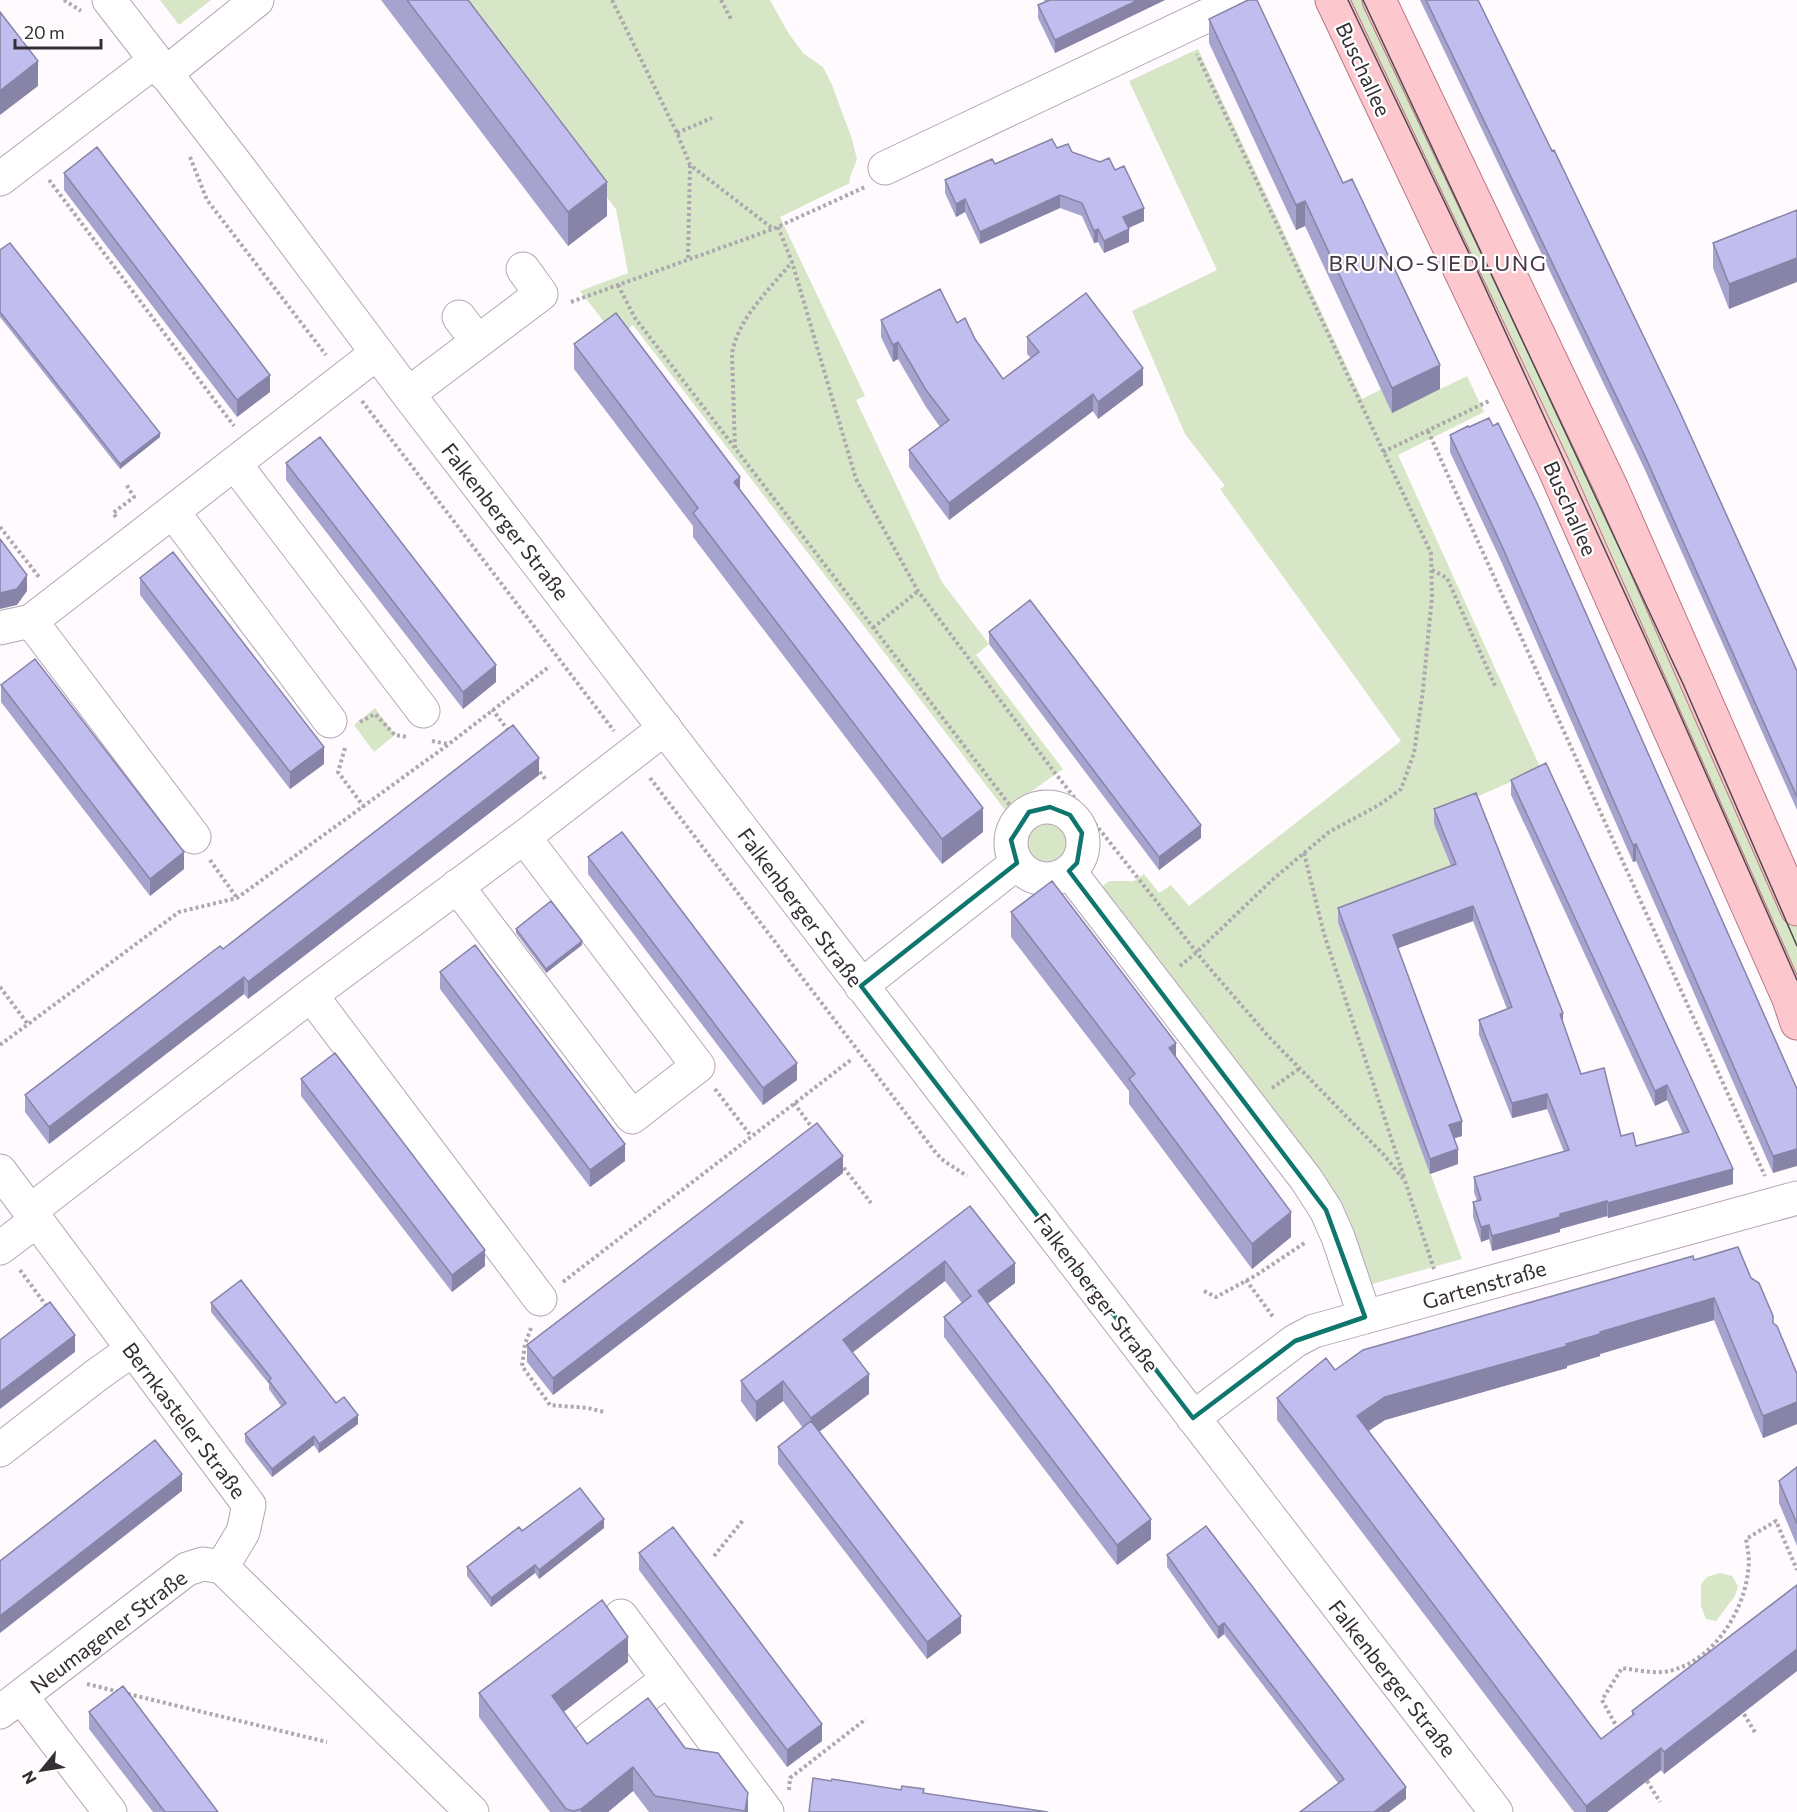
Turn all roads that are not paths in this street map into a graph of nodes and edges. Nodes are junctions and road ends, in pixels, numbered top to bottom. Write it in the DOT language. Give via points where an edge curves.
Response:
graph roads {
  1 [pos="257,0"];
  2 [pos="1240,0"];
  3 [pos="1332,0"];
  4 [pos="1379,0"];
  5 [pos="97,7"];
  6 [pos="160,67"];
  7 [pos="885,168"];
  8 [pos="0,179"];
  9 [pos="532,282"];
  10 [pos="377,353"];
  11 [pos="408,394"];
  12 [pos="244,457"];
  13 [pos="172,512"];
  14 [pos="15,625"];
  15 [pos="330,721"];
  16 [pos="665,728"];
  17 [pos="422,730"];
  18 [pos="194,837"];
  19 [pos="524,837"];
  20 [pos="1017,863"];
  21 [pos="1069,871"];
  22 [pos="457,886"];
  23 [pos="1797,909"];
  24 [pos="861,986"];
  25 [pos="311,995"];
  26 [pos="1797,1023"];
  27 [pos="0,1171"];
  28 [pos="1797,1198"];
  29 [pos="34,1215"];
  30 [pos="1,1248"];
  31 [pos="540,1299"];
  32 [pos="1365,1317"];
  33 [pos="132,1350"];
  34 [pos="1193,1418"];
  35 [pos="0,1450"];
  36 [pos="222,1567"];
  37 [pos="621,1616"];
  38 [pos="668,1679"];
  39 [pos="11,1704"];
  40 [pos="589,1739"];
  41 [pos="777,1804"];
  42 [pos="1482,1807"];
  43 [pos="110,1812"];
  44 [pos="472,1812"];
  1 -- 6 [label="street"];
  2 -- 7 [label="street"];
  3 -- 26 [label="main road, Buschallee" via="1554,468"];
  4 -- 23 [label="main road, Buschallee" via="1612,489"];
  5 -- 6 [label="street, Falkenberger Straße"];
  6 -- 8 [label="street" via="81,100"];
  6 -- 10 [label="street, Falkenberger Straße"];
  9 -- 11 [label="street" via="468,329"];
  10 -- 11 [label="street, Falkenberger Straße"];
  10 -- 12 [label="street"];
  11 -- 16 [label="street, Falkenberger Straße"];
  12 -- 13 [label="street"];
  12 -- 17 [label="street"];
  13 -- 14 [label="street" via="57,601"];
  13 -- 15 [label="street"];
  14 -- 18 [label="street"];
  16 -- 19 [label="street"];
  16 -- 24 [label="street, Falkenberger Straße"];
  19 -- 22 [label="street"];
  19 -- 22 [label="street" via="698,1066 632,1117"];
  20 -- 21 [label="street" via="1025,872 1048,879"];
  20 -- 21 [label="street" via="1012,852 1014,829 1029,812 1050,807 1070,815 1082,833 1081,854"];
  20 -- 24 [label="street"];
  21 -- 32 [label="street" via="1306,1179 1326,1210"];
  22 -- 25 [label="street"];
  24 -- 34 [label="street, Falkenberger Straße"];
  25 -- 29 [label="street"];
  25 -- 31 [label="street"];
  27 -- 29 [label="street, Bernkasteler Straße"];
  28 -- 32 [label="street, Gartenstraße"];
  29 -- 30 [label="street"];
  29 -- 33 [label="street, Bernkasteler Straße"];
  32 -- 34 [label="street, Gartenstraße" via="1314,1331 1295,1341"];
  33 -- 35 [label="street"];
  33 -- 36 [label="street, Bernkasteler Straße" via="249,1505 243,1532"];
  34 -- 42 [label="street, Falkenberger Straße"];
  36 -- 39 [label="street, Neumagener Straße" via="203,1564 187,1569"];
  36 -- 44 [label="street"];
  37 -- 38 [label="street"];
  38 -- 40 [label="street"];
  38 -- 41 [label="street"];
  39 -- 43 [label="street"];
}
